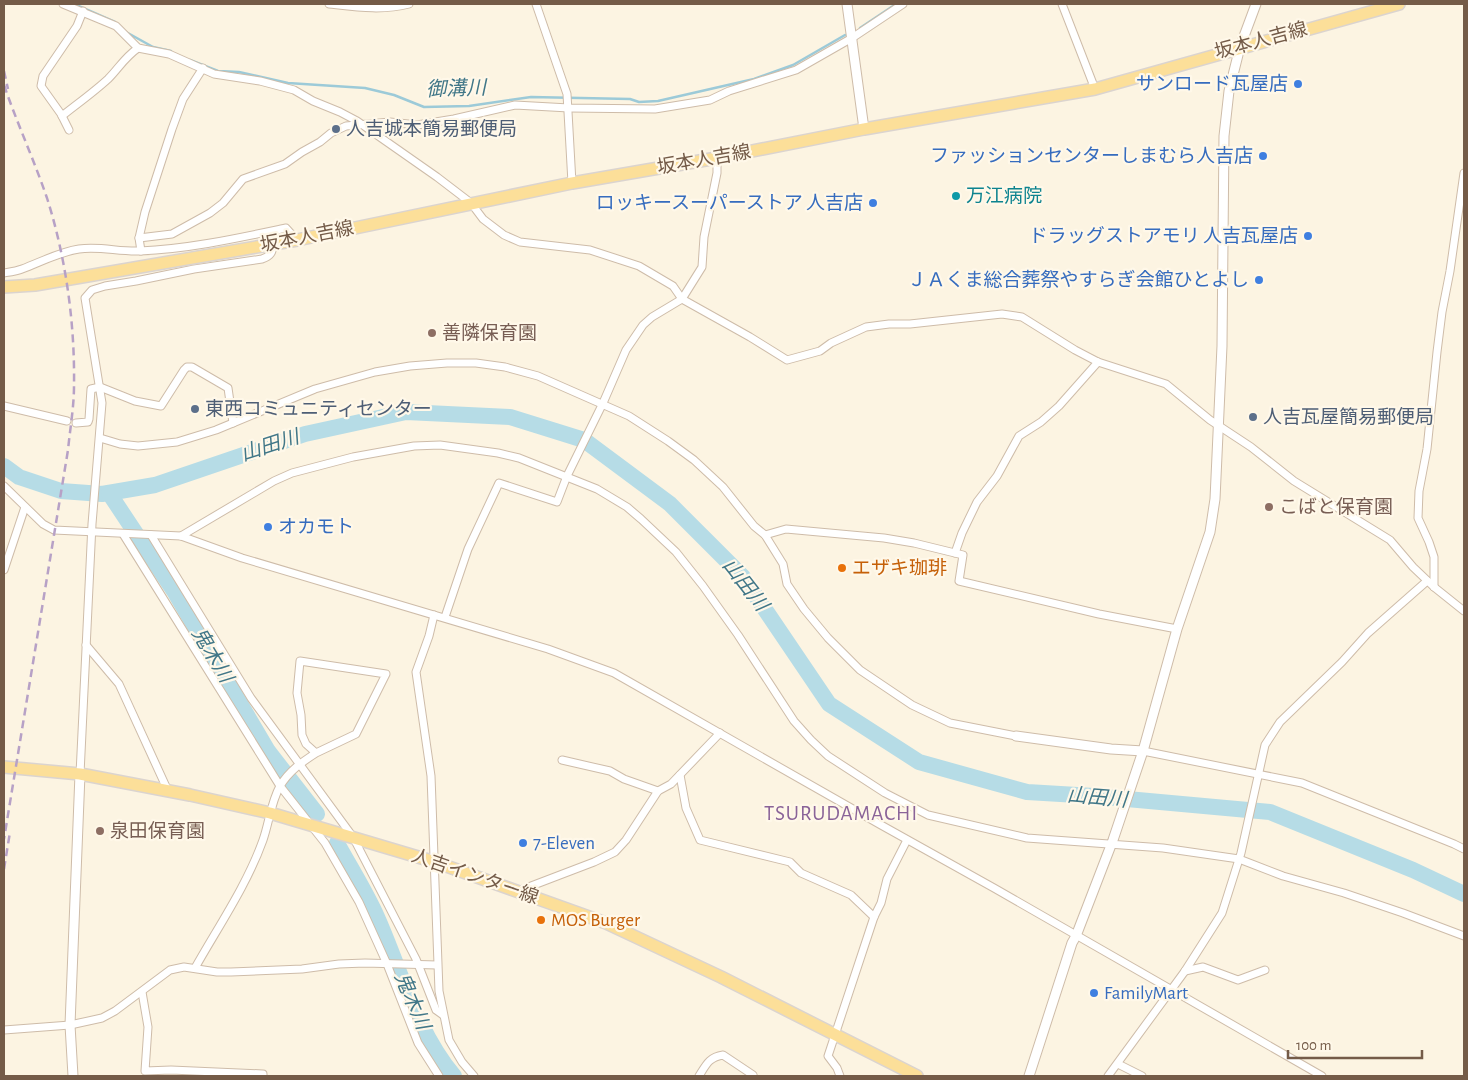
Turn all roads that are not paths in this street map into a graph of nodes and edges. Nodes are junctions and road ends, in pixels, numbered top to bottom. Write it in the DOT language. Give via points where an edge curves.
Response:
graph roads {
  1 [pos="63,4"];
  2 [pos="329,4"];
  3 [pos="409,4"];
  4 [pos="536,4"];
  5 [pos="848,4"];
  6 [pos="903,4"];
  7 [pos="1062,4"];
  8 [pos="1256,4"];
  9 [pos="1398,4"];
  10 [pos="82,11"];
  11 [pos="852,38"];
  12 [pos="1240,47"];
  13 [pos="138,48"];
  14 [pos="203,68"];
  15 [pos="1096,88"];
  16 [pos="569,108"];
  17 [pos="62,116"];
  18 [pos="362,125"];
  19 [pos="864,128"];
  20 [pos="69,130"];
  21 [pos="716,158"];
  22 [pos="1464,173"];
  23 [pos="572,183"];
  24 [pos="471,203"];
  25 [pos="139,238"];
  26 [pos="297,240"];
  27 [pos="273,244"];
  28 [pos="141,251"];
  29 [pos="4,273"];
  30 [pos="4,287"];
  31 [pos="682,299"];
  32 [pos="1098,362"];
  33 [pos="100,387"];
  34 [pos="603,403"];
  35 [pos="4,406"];
  36 [pos="67,421"];
  37 [pos="76,423"];
  38 [pos="232,423"];
  39 [pos="1217,424"];
  40 [pos="99,441"];
  41 [pos="567,476"];
  42 [pos="4,486"];
  43 [pos="25,507"];
  44 [pos="91,533"];
  45 [pos="123,534"];
  46 [pos="151,535"];
  47 [pos="765,535"];
  48 [pos="181,536"];
  49 [pos="955,553"];
  50 [pos="4,570"];
  51 [pos="1428,581"];
  52 [pos="1434,587"];
  53 [pos="1464,611"];
  54 [pos="434,615"];
  55 [pos="445,618"];
  56 [pos="1177,628"];
  57 [pos="86,645"];
  58 [pos="720,733"];
  59 [pos="1016,736"];
  60 [pos="316,753"];
  61 [pos="1141,754"];
  62 [pos="562,760"];
  63 [pos="298,764"];
  64 [pos="4,767"];
  65 [pos="80,774"];
  66 [pos="680,775"];
  67 [pos="1259,777"];
  68 [pos="280,786"];
  69 [pos="168,791"];
  70 [pos="658,791"];
  71 [pos="270,813"];
  72 [pos="311,824"];
  73 [pos="353,837"];
  74 [pos="907,840"];
  75 [pos="1112,842"];
  76 [pos="1464,850"];
  77 [pos="1240,856"];
  78 [pos="436,862"];
  79 [pos="518,891"];
  80 [pos="874,917"];
  81 [pos="1076,936"];
  82 [pos="1464,936"];
  83 [pos="390,964"];
  84 [pos="417,964"];
  85 [pos="437,965"];
  86 [pos="195,968"];
  87 [pos="1265,970"];
  88 [pos="1185,971"];
  89 [pos="1171,990"];
  90 [pos="142,992"];
  91 [pos="443,1014"];
  92 [pos="70,1025"];
  93 [pos="4,1030"];
  94 [pos="835,1035"];
  95 [pos="1118,1064"];
  96 [pos="145,1074"];
  97 [pos="753,1075"];
  98 [pos="73,1076"];
  99 [pos="264,1076"];
  100 [pos="439,1076"];
  101 [pos="474,1076"];
  102 [pos="699,1076"];
  103 [pos="840,1076"];
  104 [pos="917,1076"];
  105 [pos="1029,1076"];
  106 [pos="1035,1076"];
  107 [pos="1108,1076"];
  108 [pos="1142,1076"];
  109 [pos="1322,1076"];
  1 -- 10 [label="street"];
  2 -- 3 [label="street" via="366,8 395,8"];
  4 -- 16 [label="street" via="568,94"];
  5 -- 11 [label="street"];
  6 -- 11 [label="street"];
  7 -- 15 [label="street"];
  8 -- 12 [label="street"];
  9 -- 12 [label="main road, 坂本人吉線"];
  10 -- 13 [label="street" via="116,26"];
  10 -- 17 [label="street" via="78,26 41,82"];
  11 -- 16 [label="street" via="796,70 710,100 654,109"];
  11 -- 19 [label="street"];
  12 -- 15 [label="main road, 坂本人吉線"];
  12 -- 39 [label="street" via="1229,91 1224,136 1222,336"];
  13 -- 14 [label="street" via="169,54"];
  13 -- 17 [label="street" via="126,56 100,86"];
  14 -- 18 [label="street" via="214,74 294,90"];
  14 -- 25 [label="street" via="183,99"];
  15 -- 19 [label="main road, 坂本人吉線"];
  16 -- 18 [label="street" via="515,105 417,125 390,122"];
  16 -- 23 [label="street"];
  17 -- 20 [label="street"];
  18 -- 24 [label="street"];
  18 -- 25 [label="street" via="346,126 285,164 243,179 224,203 172,234"];
  19 -- 21 [label="main road, 坂本人吉線"];
  21 -- 23 [label="main road, 坂本人吉線"];
  21 -- 31 [label="street" via="717,173 707,218 702,267"];
  22 -- 52 [label="street" via="1436,352 1427,450 1419,491 1418,518 1434,557"];
  23 -- 24 [label="main road, 坂本人吉線"];
  24 -- 26 [label="main road, 坂本人吉線"];
  24 -- 31 [label="street" via="483,219 513,240 590,250 624,261 657,275 673,286"];
  25 -- 28 [label="street"];
  26 -- 27 [label="main road, 坂本人吉線"];
  26 -- 28 [label="street" via="286,228"];
  27 -- 30 [label="main road, 坂本人吉線" via="35,285"];
  27 -- 33 [label="street" via="270,256 262,259 92,290 85,298"];
  28 -- 29 [label="street" via="79,249"];
  31 -- 32 [label="street" via="787,360 820,351 866,327 1002,314 1027,319"];
  31 -- 34 [label="street" via="642,326 626,350"];
  32 -- 39 [label="street" via="1166,384"];
  32 -- 49 [label="street" via="1060,406 1020,436 997,476 977,502"];
  33 -- 37 [label="street" via="91,389 88,422"];
  33 -- 38 [label="street" via="135,402 161,406 184,370 196,368 228,388"];
  33 -- 40 [label="street"];
  34 -- 38 [label="street" via="538,376 505,367 447,363 359,376 315,389"];
  34 -- 41 [label="street"];
  34 -- 47 [label="street" via="648,428 694,460"];
  35 -- 36 [label="street"];
  38 -- 40 [label="street" via="177,442 138,446"];
  39 -- 51 [label="street" via="1294,481 1390,540"];
  39 -- 56 [label="street" via="1215,498 1210,532"];
  40 -- 44 [label="street"];
  41 -- 48 [label="street" via="498,453 440,445 414,446 292,473 274,480"];
  41 -- 55 [label="street" via="558,502 499,483 468,549"];
  41 -- 75 [label="street" via="627,507 676,552 738,635 794,721 828,756 848,770 928,814 1027,838"];
  42 -- 43 [label="street"];
  43 -- 44 [label="street" via="54,530"];
  43 -- 50 [label="street"];
  44 -- 45 [label="street"];
  44 -- 57 [label="street"];
  45 -- 46 [label="street"];
  45 -- 68 [label="street"];
  46 -- 48 [label="street"];
  46 -- 63 [label="street" via="251,698"];
  47 -- 49 [label="street" via="786,529 884,538"];
  47 -- 59 [label="street" via="783,564 787,584 804,609 860,670 912,705 950,723"];
  48 -- 54 [label="street" via="242,558"];
  49 -- 56 [label="street" via="963,555 960,581 1099,614"];
  51 -- 52 [label="street"];
  51 -- 67 [label="street" via="1368,634 1280,722 1265,745"];
  52 -- 53 [label="street"];
  54 -- 55 [label="street"];
  54 -- 78 [label="street" via="416,672 431,776"];
  55 -- 58 [label="street" via="614,673"];
  56 -- 61 [label="street"];
  57 -- 65 [label="street"];
  57 -- 69 [label="street" via="119,684"];
  58 -- 66 [label="street"];
  58 -- 74 [label="street"];
  59 -- 61 [label="street"];
  60 -- 60 [label="street" via="302,735 297,694 300,661 386,674 356,734"];
  60 -- 63 [label="street"];
  61 -- 67 [label="street"];
  61 -- 75 [label="street"];
  62 -- 70 [label="street" via="610,771"];
  63 -- 68 [label="street"];
  63 -- 73 [label="street"];
  64 -- 65 [label="main road, 人吉インター線"];
  65 -- 69 [label="main road, 人吉インター線"];
  65 -- 92 [label="street"];
  66 -- 70 [label="street"];
  66 -- 80 [label="street" via="686,808 700,840 790,862 801,873 851,895"];
  67 -- 76 [label="street" via="1302,782"];
  67 -- 77 [label="street"];
  68 -- 71 [label="street"];
  68 -- 72 [label="street"];
  69 -- 71 [label="main road, 人吉インター線"];
  70 -- 79 [label="street" via="615,852"];
  71 -- 72 [label="main road, 人吉インター線"];
  71 -- 86 [label="street" via="263,840 240,889"];
  72 -- 73 [label="main road, 人吉インター線"];
  72 -- 83 [label="street" via="359,902"];
  73 -- 78 [label="main road, 人吉インター線"];
  73 -- 84 [label="street"];
  74 -- 80 [label="street" via="887,879"];
  74 -- 81 [label="street"];
  75 -- 77 [label="street"];
  75 -- 81 [label="street"];
  77 -- 82 [label="street" via="1283,876 1344,893"];
  77 -- 88 [label="street" via="1222,913"];
  78 -- 79 [label="main road, 人吉インター線"];
  78 -- 85 [label="street"];
  79 -- 94 [label="main road, 人吉インター線" via="606,923"];
  80 -- 94 [label="street"];
  81 -- 89 [label="street"];
  81 -- 105 [label="street"];
  81 -- 106 [label="street" via="1077,945"];
  83 -- 84 [label="street"];
  83 -- 86 [label="street" via="338,964 231,972"];
  83 -- 100 [label="street" via="418,1043"];
  84 -- 85 [label="street"];
  84 -- 91 [label="street" via="436,1010"];
  85 -- 91 [label="street"];
  86 -- 90 [label="street" via="170,970"];
  87 -- 88 [label="street" via="1238,980 1203,967"];
  88 -- 89 [label="street"];
  89 -- 95 [label="street"];
  89 -- 109 [label="street"];
  90 -- 92 [label="street" via="102,1018"];
  90 -- 96 [label="street" via="148,1027"];
  91 -- 101 [label="street" via="449,1040"];
  92 -- 93 [label="street"];
  92 -- 98 [label="street"];
  94 -- 103 [label="street" via="828,1056"];
  94 -- 104 [label="main road, 人吉インター線"];
  95 -- 107 [label="street"];
  95 -- 108 [label="street"];
  96 -- 99 [label="street" via="172,1070"];
  97 -- 102 [label="street" via="722,1055 709,1060"];
}
